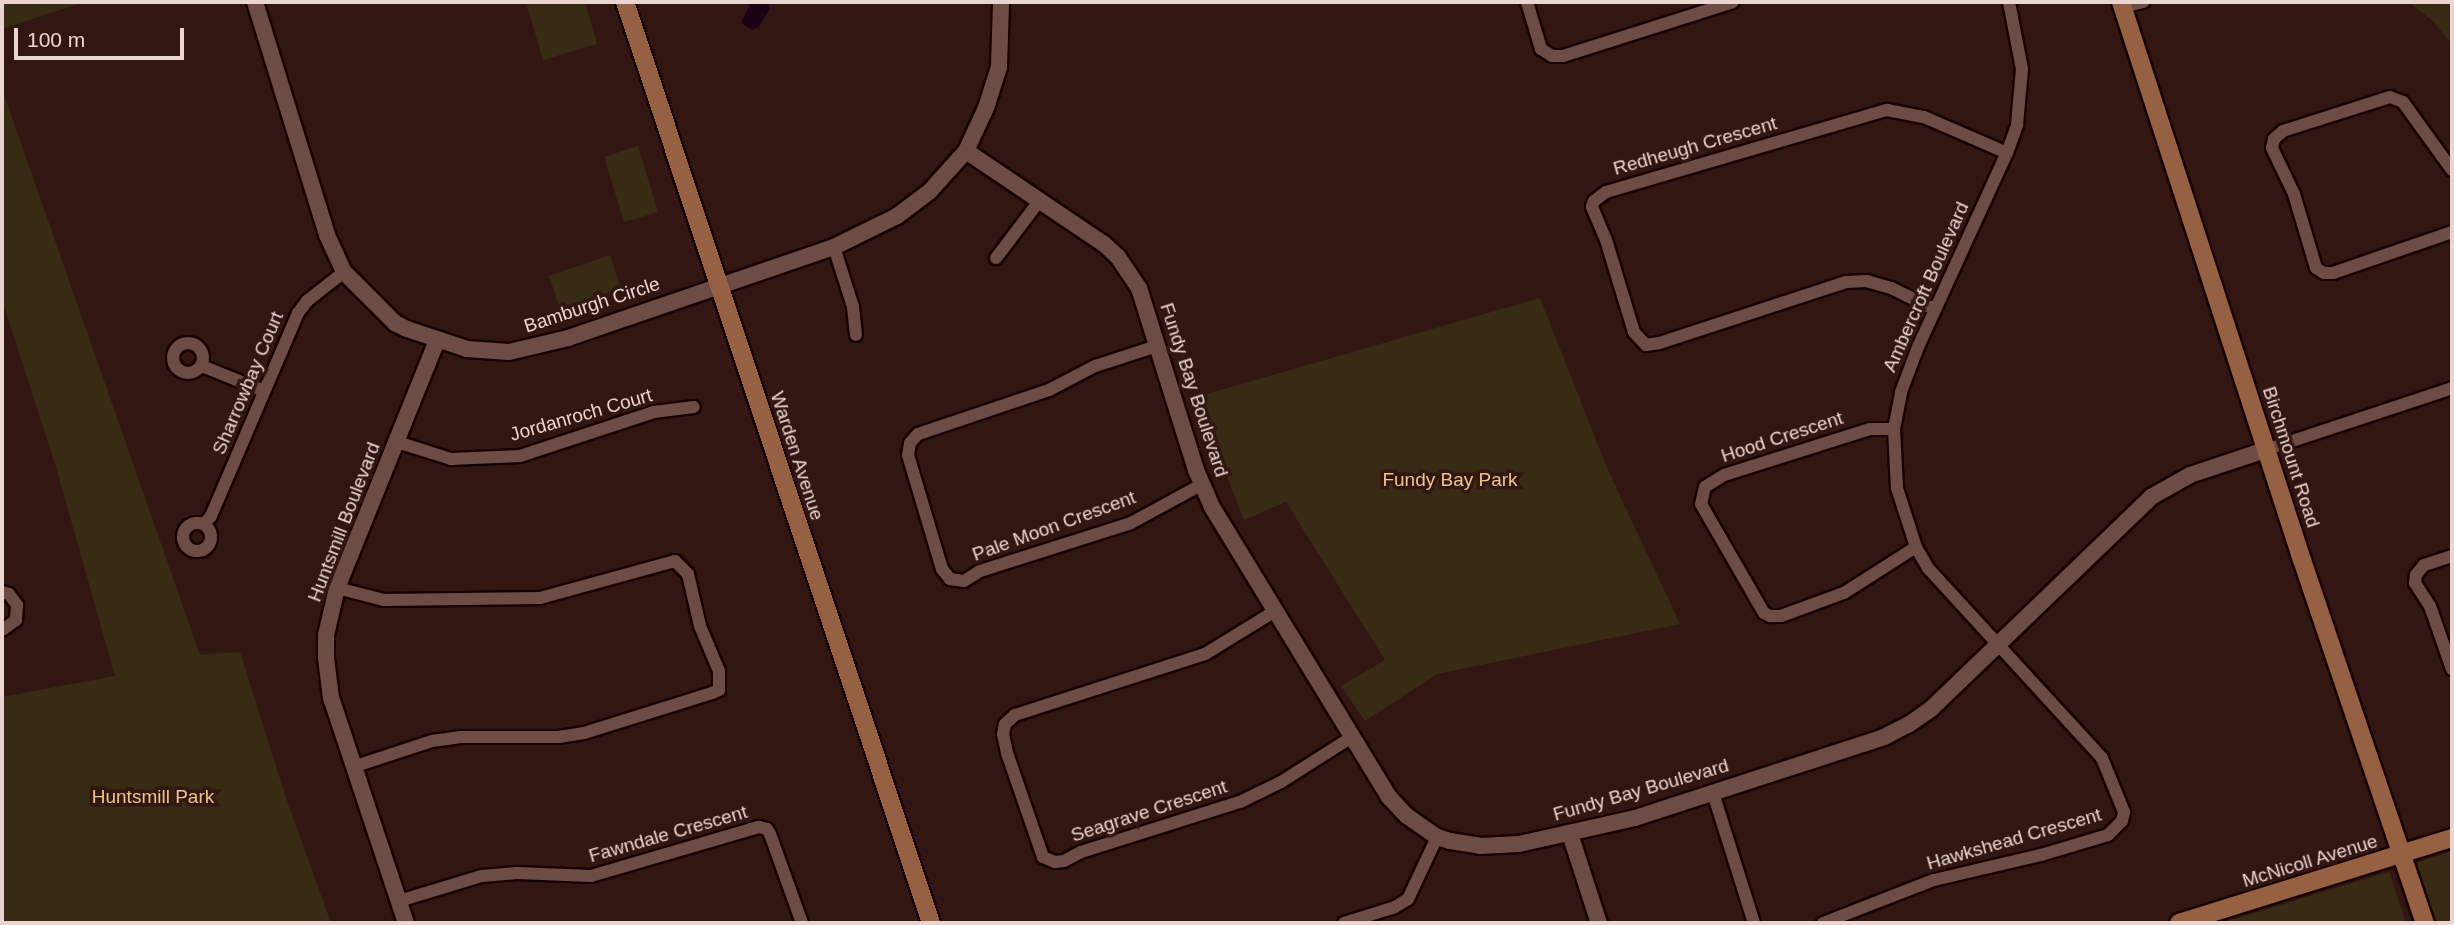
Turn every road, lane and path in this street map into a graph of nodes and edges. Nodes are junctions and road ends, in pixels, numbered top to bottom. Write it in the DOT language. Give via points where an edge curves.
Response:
graph roads {
  1 [pos="255,2"];
  2 [pos="625,2"];
  3 [pos="1001,2"];
  4 [pos="1527,2"];
  5 [pos="1733,2"];
  6 [pos="2008,2"];
  7 [pos="2143,2"];
  8 [pos="2122,5"];
  9 [pos="966,151"];
  10 [pos="2007,153"];
  11 [pos="2452,170"];
  12 [pos="1040,200"];
  13 [pos="2452,232"];
  14 [pos="834,247"];
  15 [pos="996,258"];
  16 [pos="344,272"];
  17 [pos="719,286"];
  18 [pos="1934,309"];
  19 [pos="856,335"];
  20 [pos="437,341"];
  21 [pos="1157,346"];
  22 [pos="202,366"];
  23 [pos="2452,388"];
  24 [pos="264,391"];
  25 [pos="694,407"];
  26 [pos="1894,429"];
  27 [pos="397,442"];
  28 [pos="2268,449"];
  29 [pos="1201,485"];
  30 [pos="205,523"];
  31 [pos="1916,547"];
  32 [pos="2452,556"];
  33 [pos="337,588"];
  34 [pos="2,592"];
  35 [pos="1275,611"];
  36 [pos="2,630"];
  37 [pos="1997,646"];
  38 [pos="2452,669"];
  39 [pos="1352,737"];
  40 [pos="354,767"];
  41 [pos="1713,793"];
  42 [pos="1570,834"];
  43 [pos="1437,836"];
  44 [pos="2452,838"];
  45 [pos="2402,855"];
  46 [pos="399,901"];
  47 [pos="406,923"];
  48 [pos="802,923"];
  49 [pos="931,923"];
  50 [pos="1344,923"];
  51 [pos="1599,923"];
  52 [pos="1754,923"];
  53 [pos="1823,923"];
  54 [pos="2179,923"];
  55 [pos="2425,923"];
  1 -- 16 [label="street, Bamburgh Circle" via="327,235"];
  2 -- 17 [label="main road, Warden Avenue"];
  3 -- 9 [label="street, Bamburgh Circle" via="999,66"];
  4 -- 5 [label="street" via="1541,49 1563,56"];
  6 -- 10 [label="street, Ambercroft Boulevard" via="2022,82 2017,125"];
  7 -- 8 [label="street"];
  8 -- 28 [label="main road, Birchmount Road"];
  9 -- 12 [label="street, Fundy Bay Boulevard"];
  9 -- 14 [label="street, Bamburgh Circle" via="930,191 898,216"];
  10 -- 18 [label="street, Ambercroft Boulevard"];
  10 -- 18 [label="street, Redheugh Crescent" via="1924,117 1887,110 1606,192 1592,207 1634,332 1646,345 1846,282 1867,281 1891,288"];
  11 -- 13 [label="street" via="2408,108 2390,97 2283,131 2272,148 2290,183 2316,268 2324,273"];
  12 -- 15 [label="street"];
  12 -- 21 [label="street, Fundy Bay Boulevard" via="1118,257 1139,288"];
  14 -- 17 [label="street, Bamburgh Circle"];
  14 -- 19 [label="street" via="853,307"];
  16 -- 20 [label="street, Bamburgh Circle" via="395,323"];
  16 -- 24 [label="street, Sharrowbay Court" via="302,308"];
  17 -- 20 [label="street, Bamburgh Circle" via="530,349 475,351"];
  17 -- 49 [label="main road, Warden Avenue"];
  18 -- 26 [label="street, Ambercroft Boulevard" via="1905,381"];
  20 -- 27 [label="street, Huntsmill Boulevard"];
  21 -- 29 [label="street, Fundy Bay Boulevard"];
  21 -- 29 [label="street, Pale Moon Crescent" via="1095,366 1049,390 918,434 908,455 942,569 950,579 964,581 980,571 1131,523"];
  22 -- 24 [label="street"];
  23 -- 28 [label="street"];
  24 -- 30 [label="street, Sharrowbay Court"];
  25 -- 27 [label="street, Jordanroch Court" via="654,412 520,456 451,459"];
  26 -- 31 [label="street, Ambercroft Boulevard" via="1897,488"];
  26 -- 31 [label="street, Hood Crescent" via="1870,429 1724,475 1705,487 1701,504 1770,616 1844,593"];
  27 -- 33 [label="street, Huntsmill Boulevard"];
  28 -- 37 [label="street, Fundy Bay Boulevard" via="2190,475 2151,496"];
  28 -- 45 [label="main road, Birchmount Road"];
  29 -- 35 [label="street, Fundy Bay Boulevard"];
  31 -- 37 [label="street, Ambercroft Boulevard" via="1943,588"];
  32 -- 38 [label="street" via="2424,565 2416,583 2430,606"];
  33 -- 40 [label="street, Huntsmill Boulevard" via="326,658 331,698"];
  33 -- 40 [label="street" via="384,600 540,598 675,561 688,574 719,671 719,690 584,733 432,741"];
  34 -- 36 [label="street" via="17,605 16,620"];
  35 -- 39 [label="street, Fundy Bay Boulevard"];
  35 -- 39 [label="street, Seagrave Crescent" via="1205,654 1015,715 1005,724 1007,753 1042,857 1064,861 1240,802"];
  37 -- 41 [label="street, Fundy Bay Boulevard" via="1909,725"];
  37 -- 53 [label="street, Hawkshead Crescent" via="2102,758 2122,803 2122,821 2108,835 1934,880"];
  39 -- 43 [label="street, Fundy Bay Boulevard" via="1389,797"];
  40 -- 46 [label="street, Huntsmill Boulevard"];
  41 -- 42 [label="street, Fundy Bay Boulevard"];
  41 -- 52 [label="street"];
  42 -- 43 [label="street, Fundy Bay Boulevard" via="1500,846"];
  42 -- 51 [label="street"];
  43 -- 50 [label="street" via="1408,899"];
  44 -- 45 [label="main road, McNicoll Avenue"];
  45 -- 54 [label="main road, McNicoll Avenue"];
  45 -- 55 [label="main road, Birchmount Road"];
  46 -- 47 [label="street, Huntsmill Boulevard"];
  46 -- 48 [label="street, Fawndale Crescent" via="482,876 590,877 759,827 770,834"];
}
